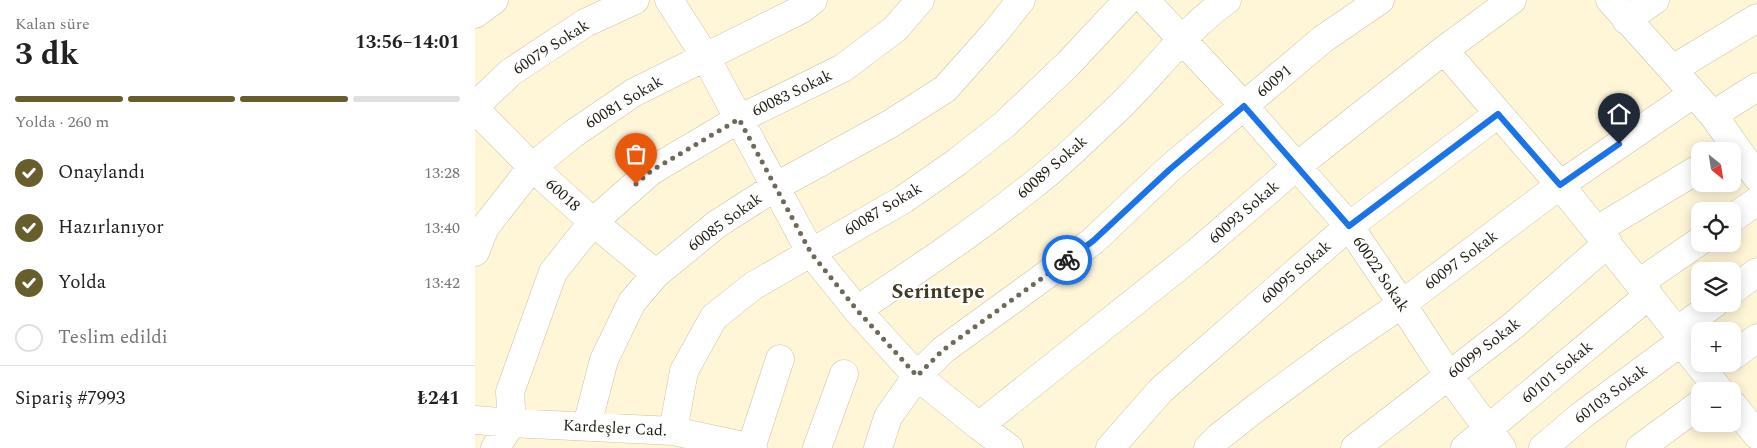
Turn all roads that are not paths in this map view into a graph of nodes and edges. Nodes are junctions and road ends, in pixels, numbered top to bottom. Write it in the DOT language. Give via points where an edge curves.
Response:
graph roads {
  1 [pos="495,0"];
  2 [pos="635,0"];
  3 [pos="669,0"];
  4 [pos="813,0"];
  5 [pos="920,0"];
  6 [pos="1021,0"];
  7 [pos="1128,0"];
  8 [pos="1145,0"];
  9 [pos="1227,0"];
  10 [pos="1380,0"];
  11 [pos="1512,0"];
  12 [pos="1655,0"];
  13 [pos="1618,10"];
  14 [pos="475,14"];
  15 [pos="1757,18"];
  16 [pos="1182,40"];
  17 [pos="1444,50"];
  18 [pos="705,56"];
  19 [pos="1673,69"];
  20 [pos="1757,87"];
  21 [pos="1693,94"];
  22 [pos="1244,106"];
  23 [pos="475,108"];
  24 [pos="1498,114"];
  25 [pos="1713,115"];
  26 [pos="739,119"];
  27 [pos="1727,142"];
  28 [pos="1741,160"];
  29 [pos="1297,166"];
  30 [pos="531,167"];
  31 [pos="1691,174"];
  32 [pos="1757,177"];
  33 [pos="1560,185"];
  34 [pos="775,187"];
  35 [pos="1757,201"];
  36 [pos="1741,212"];
  37 [pos="593,222"];
  38 [pos="480,224"];
  39 [pos="1349,226"];
  40 [pos="1602,237"];
  41 [pos="1691,249"];
  42 [pos="475,252"];
  43 [pos="811,253"];
  44 [pos="1757,272"];
  45 [pos="656,274"];
  46 [pos="1741,284"];
  47 [pos="1644,289"];
  48 [pos="1402,304"];
  49 [pos="857,310"];
  50 [pos="1706,312"];
  51 [pos="1679,337"];
  52 [pos="1757,338"];
  53 [pos="1741,350"];
  54 [pos="780,359"];
  55 [pos="844,374"];
  56 [pos="917,376"];
  57 [pos="1449,376"];
  58 [pos="1714,382"];
  59 [pos="1691,419"];
  60 [pos="475,420"];
  61 [pos="512,423"];
  62 [pos="587,425"];
  63 [pos="979,426"];
  64 [pos="658,436"];
  65 [pos="1495,439"];
  66 [pos="495,448"];
  67 [pos="752,448"];
  68 [pos="817,448"];
  69 [pos="878,448"];
  70 [pos="1009,448"];
  71 [pos="1110,448"];
  72 [pos="1208,448"];
  73 [pos="1355,448"];
  74 [pos="1465,448"];
  75 [pos="1543,448"];
  76 [pos="1640,448"];
  1 -- 14 [label="street"];
  2 -- 23 [label="street, 60079 Sokak" via="585,23 511,72"];
  3 -- 18 [label="street"];
  4 -- 18 [label="street, 60081 Sokak" via="802,9"];
  5 -- 26 [label="street, 60083 Sokak" via="895,29 843,68"];
  6 -- 34 [label="street, 60085 Sokak" via="945,89 890,124"];
  7 -- 43 [label="street, 60087 Sokak" via="1005,124 904,198"];
  8 -- 16 [label="street, 60022 Sokak"];
  9 -- 16 [label="street, 60089 Sokak"];
  10 -- 22 [label="street, 60091" via="1323,39"];
  11 -- 17 [label="street, 60093 Sokak"];
  12 -- 13 [label="street"];
  13 -- 19 [label="street"];
  15 -- 19 [label="street"];
  16 -- 22 [label="street, 60022 Sokak"];
  16 -- 49 [label="street, 60089 Sokak" via="1116,110 1035,184 962,239"];
  17 -- 24 [label="street"];
  17 -- 29 [label="street, 60093 Sokak"];
  18 -- 26 [label="street"];
  18 -- 30 [label="street, 60081 Sokak" via="633,93"];
  19 -- 21 [label="street"];
  20 -- 25 [label="street"];
  21 -- 25 [label="street"];
  21 -- 33 [label="street, 60097 Sokak"];
  22 -- 29 [label="street, 60022 Sokak"];
  22 -- 56 [label="street, 60091" via="1093,241 943,350"];
  23 -- 30 [label="street, 60018"];
  24 -- 33 [label="street"];
  24 -- 39 [label="street, 60095 Sokak"];
  25 -- 27 [label="street"];
  26 -- 34 [label="street"];
  26 -- 37 [label="street, 60083 Sokak" via="651,171"];
  28 -- 32 [label="street"];
  29 -- 39 [label="street, 60022 Sokak"];
  29 -- 63 [label="street, 60093 Sokak" via="1197,252"];
  30 -- 37 [label="street, 60018"];
  30 -- 38 [label="street, 60081 Sokak"];
  31 -- 40 [label="street, 60099 Sokak"];
  33 -- 40 [label="street"];
  33 -- 48 [label="street, 60097 Sokak"];
  34 -- 43 [label="street"];
  34 -- 45 [label="street, 60085 Sokak" via="717,224"];
  35 -- 36 [label="street"];
  37 -- 45 [label="street, 60018"];
  37 -- 61 [label="street, 60083 Sokak" via="553,272 510,392"];
  38 -- 42 [label="street, 60081 Sokak"];
  39 -- 48 [label="street, 60022 Sokak"];
  39 -- 71 [label="street, 60095 Sokak" via="1161,390"];
  40 -- 47 [label="street"];
  40 -- 57 [label="street, 60099 Sokak" via="1514,325"];
  41 -- 47 [label="street, 60101 Sokak"];
  43 -- 49 [label="street"];
  43 -- 64 [label="street, 60087 Sokak" via="753,286 714,317 684,371"];
  44 -- 46 [label="street"];
  45 -- 62 [label="street, 60085 Sokak" via="632,302 604,360"];
  47 -- 51 [label="street"];
  47 -- 65 [label="street, 60101 Sokak"];
  48 -- 57 [label="street, 60022 Sokak"];
  48 -- 72 [label="street, 60097 Sokak" via="1336,348"];
  49 -- 56 [label="street"];
  50 -- 51 [label="street, 60103 Sokak"];
  51 -- 58 [label="street"];
  51 -- 75 [label="street, 60103 Sokak"];
  52 -- 53 [label="street"];
  54 -- 67 [label="street"];
  55 -- 68 [label="street"];
  56 -- 63 [label="street"];
  56 -- 69 [label="street, 60091" via="888,417"];
  57 -- 65 [label="street, 60022 Sokak"];
  57 -- 73 [label="street, 60099 Sokak"];
  59 -- 76 [label="street"];
  60 -- 61 [label="street, Kardeşler Cad."];
  61 -- 62 [label="street, Kardeşler Cad."];
  61 -- 66 [label="street"];
  62 -- 64 [label="street, Kardeşler Cad."];
  63 -- 70 [label="street"];
  64 -- 67 [label="street, Kardeşler Cad."];
  65 -- 74 [label="street, 60101 Sokak"];
}
